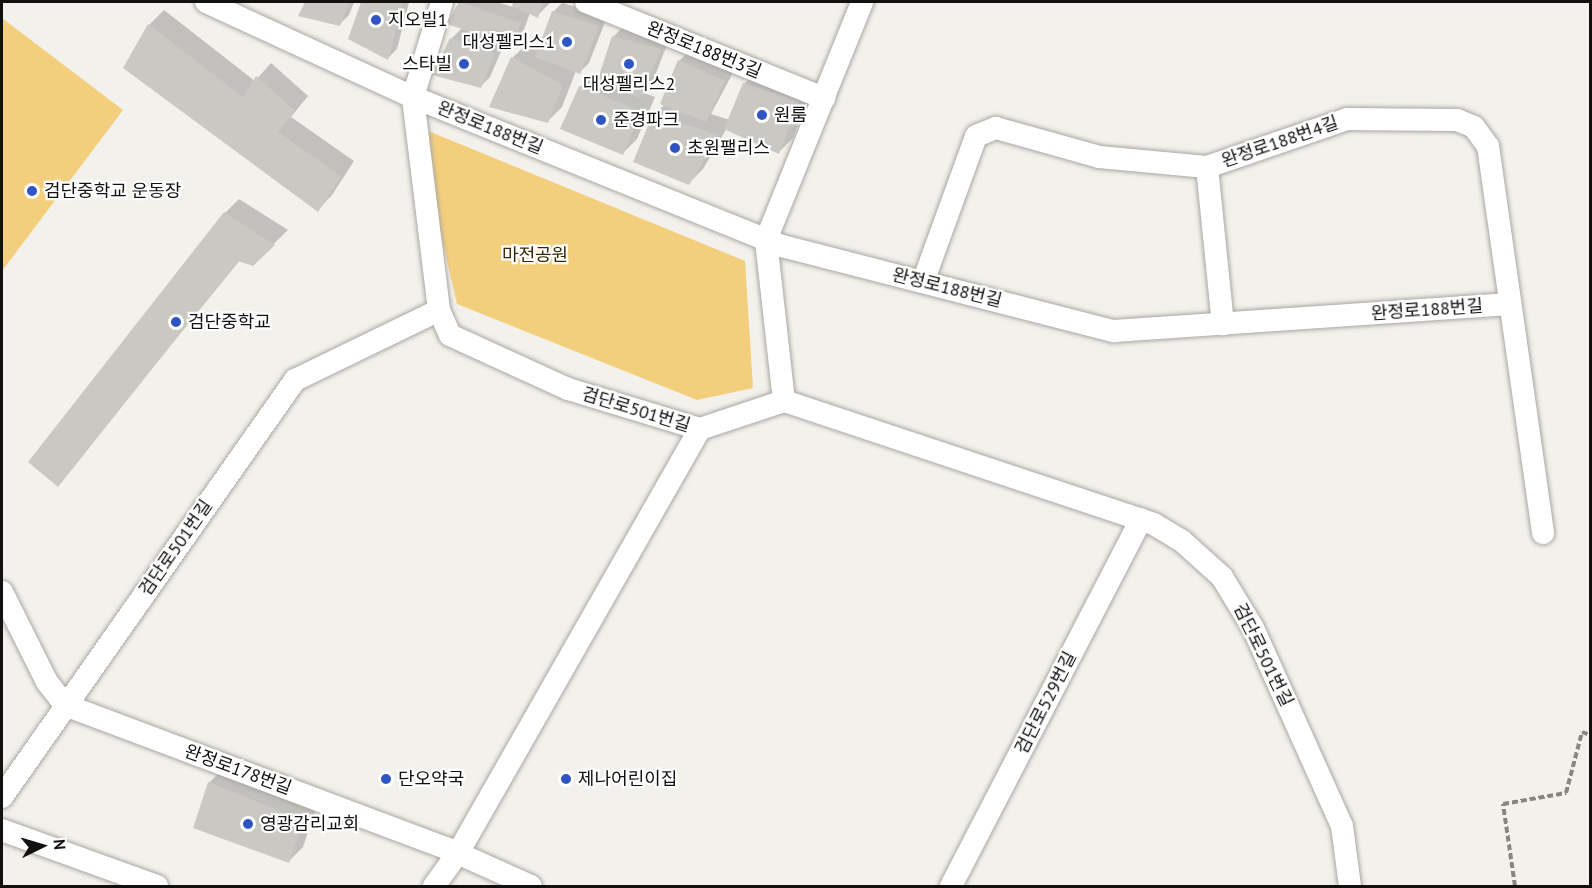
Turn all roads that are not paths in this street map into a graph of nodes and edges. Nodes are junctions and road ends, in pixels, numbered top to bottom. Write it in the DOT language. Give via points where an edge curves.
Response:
graph roads {
  1 [pos="206,2"];
  2 [pos="442,2"];
  3 [pos="586,2"];
  4 [pos="862,2"];
  5 [pos="413,97"];
  6 [pos="824,98"];
  7 [pos="1207,167"];
  8 [pos="766,240"];
  9 [pos="923,282"];
  10 [pos="1510,304"];
  11 [pos="439,310"];
  12 [pos="1223,324"];
  13 [pos="784,401"];
  14 [pos="700,429"];
  15 [pos="1141,519"];
  16 [pos="1543,533"];
  17 [pos="2,592"];
  18 [pos="65,705"];
  19 [pos="2,797"];
  20 [pos="2,830"];
  21 [pos="458,853"];
  22 [pos="157,886"];
  23 [pos="434,886"];
  24 [pos="531,886"];
  25 [pos="951,886"];
  26 [pos="1350,886"];
  1 -- 5 [label="street, 완정로188번길"];
  2 -- 5 [label="street"];
  3 -- 6 [label="street, 완정로188번3길"];
  4 -- 6 [label="street"];
  5 -- 8 [label="street, 완정로188번길"];
  5 -- 11 [label="street"];
  6 -- 8 [label="street"];
  7 -- 9 [label="street, 완정로188번4길" via="1099,157 996,128 976,136"];
  7 -- 10 [label="street, 완정로188번4길" via="1347,119 1457,120 1474,126 1488,146"];
  7 -- 12 [label="street"];
  8 -- 9 [label="street, 완정로188번길"];
  8 -- 13 [label="street"];
  9 -- 12 [label="street, 완정로188번길" via="1114,331"];
  10 -- 12 [label="street, 완정로188번길"];
  10 -- 16 [label="street, 완정로188번4길"];
  11 -- 14 [label="street, 검단로501번길" via="450,335 568,389"];
  11 -- 18 [label="street, 검단로501번길" via="295,380"];
  13 -- 14 [label="street, 검단로501번길"];
  13 -- 15 [label="street, 검단로501번길"];
  14 -- 21 [label="street"];
  15 -- 25 [label="street, 검단로529번길"];
  15 -- 26 [label="street, 검단로501번길" via="1182,542 1222,577 1253,628 1342,826"];
  17 -- 18 [label="street" via="47,682"];
  18 -- 19 [label="street, 검단로501번길"];
  18 -- 21 [label="street, 완정로178번길"];
  20 -- 22 [label="street"];
  21 -- 23 [label="street"];
  21 -- 24 [label="street, 완정로178번길"];
}
